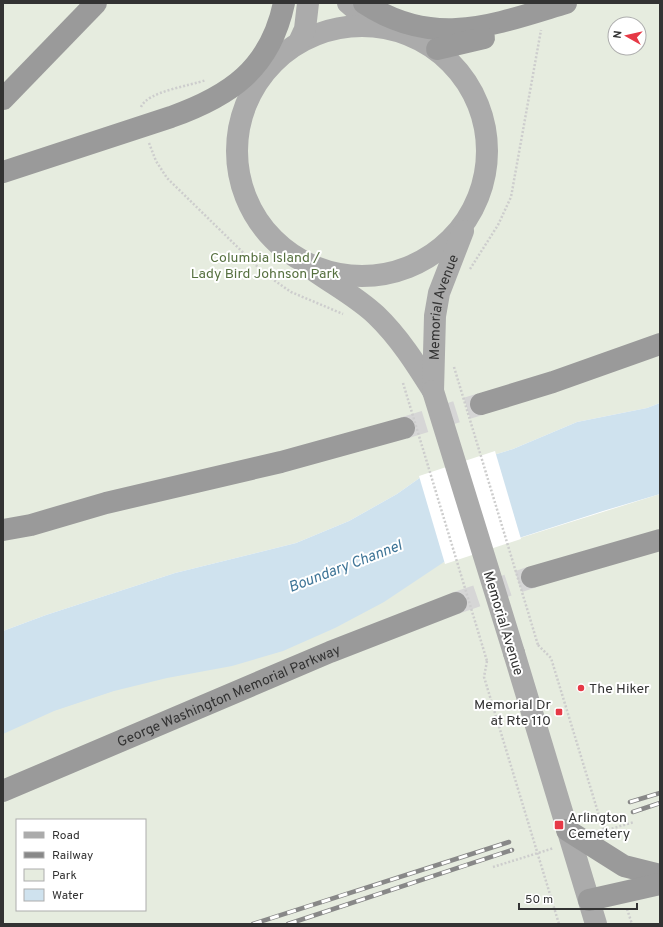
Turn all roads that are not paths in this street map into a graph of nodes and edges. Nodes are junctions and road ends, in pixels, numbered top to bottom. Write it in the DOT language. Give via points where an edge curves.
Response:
graph roads {
  1 [pos="96,3"];
  2 [pos="284,3"];
  3 [pos="308,3"];
  4 [pos="348,3"];
  5 [pos="364,3"];
  6 [pos="566,3"];
  7 [pos="533,20"];
  8 [pos="396,32"];
  9 [pos="298,42"];
  10 [pos="437,49"];
  11 [pos="258,80"];
  12 [pos="3,99"];
  13 [pos="171,118"];
  14 [pos="3,172"];
  15 [pos="465,226"];
  16 [pos="305,265"];
  17 [pos="660,344"];
  18 [pos="430,380"];
  19 [pos="481,404"];
  20 [pos="404,428"];
  21 [pos="3,530"];
  22 [pos="660,540"];
  23 [pos="532,577"];
  24 [pos="456,603"];
  25 [pos="3,791"];
  26 [pos="567,830"];
  27 [pos="660,875"];
  28 [pos="660,884"];
  29 [pos="588,900"];
  30 [pos="596,924"];
  1 -- 12 [label="highway"];
  2 -- 13 [label="highway" via="273,36 249,72 220,96"];
  3 -- 9 [label="main road" via="305,29"];
  4 -- 8 [label="main road" via="369,21"];
  5 -- 7 [label="highway" via="397,20 443,30"];
  6 -- 7 [label="highway"];
  7 -- 10 [label="highway" via="490,36"];
  8 -- 9 [label="main road" via="346,28"];
  8 -- 10 [label="main road, Memorial Avenue" via="422,40"];
  9 -- 11 [label="main road, Memorial Avenue" via="274,62"];
  10 -- 15 [label="main road, Memorial Avenue" via="459,69 473,90 483,113 488,139 488,164 484,183 478,202"];
  11 -- 13 [label="highway" via="228,104 210,114"];
  11 -- 16 [label="main road, Memorial Avenue" via="248,101 239,134 236,170 239,189 245,208 262,234 279,249"];
  13 -- 14 [label="highway"];
  15 -- 16 [label="main road" via="434,251 391,270 348,274"];
  15 -- 18 [label="main road, Memorial Avenue" via="439,293"];
  16 -- 18 [label="main road, Memorial Avenue" via="375,314"];
  17 -- 19 [label="highway" via="553,382"];
  18 -- 26 [label="main road, Memorial Avenue, bridge"];
  20 -- 21 [label="highway" via="281,462"];
  22 -- 23 [label="highway"];
  24 -- 25 [label="highway, George Washington Memorial Parkway" via="330,652"];
  26 -- 27 [label="highway" via="624,866"];
  26 -- 29 [label="main road, Memorial Avenue"];
  28 -- 29 [label="highway"];
  29 -- 30 [label="main road, Memorial Avenue"];
}
